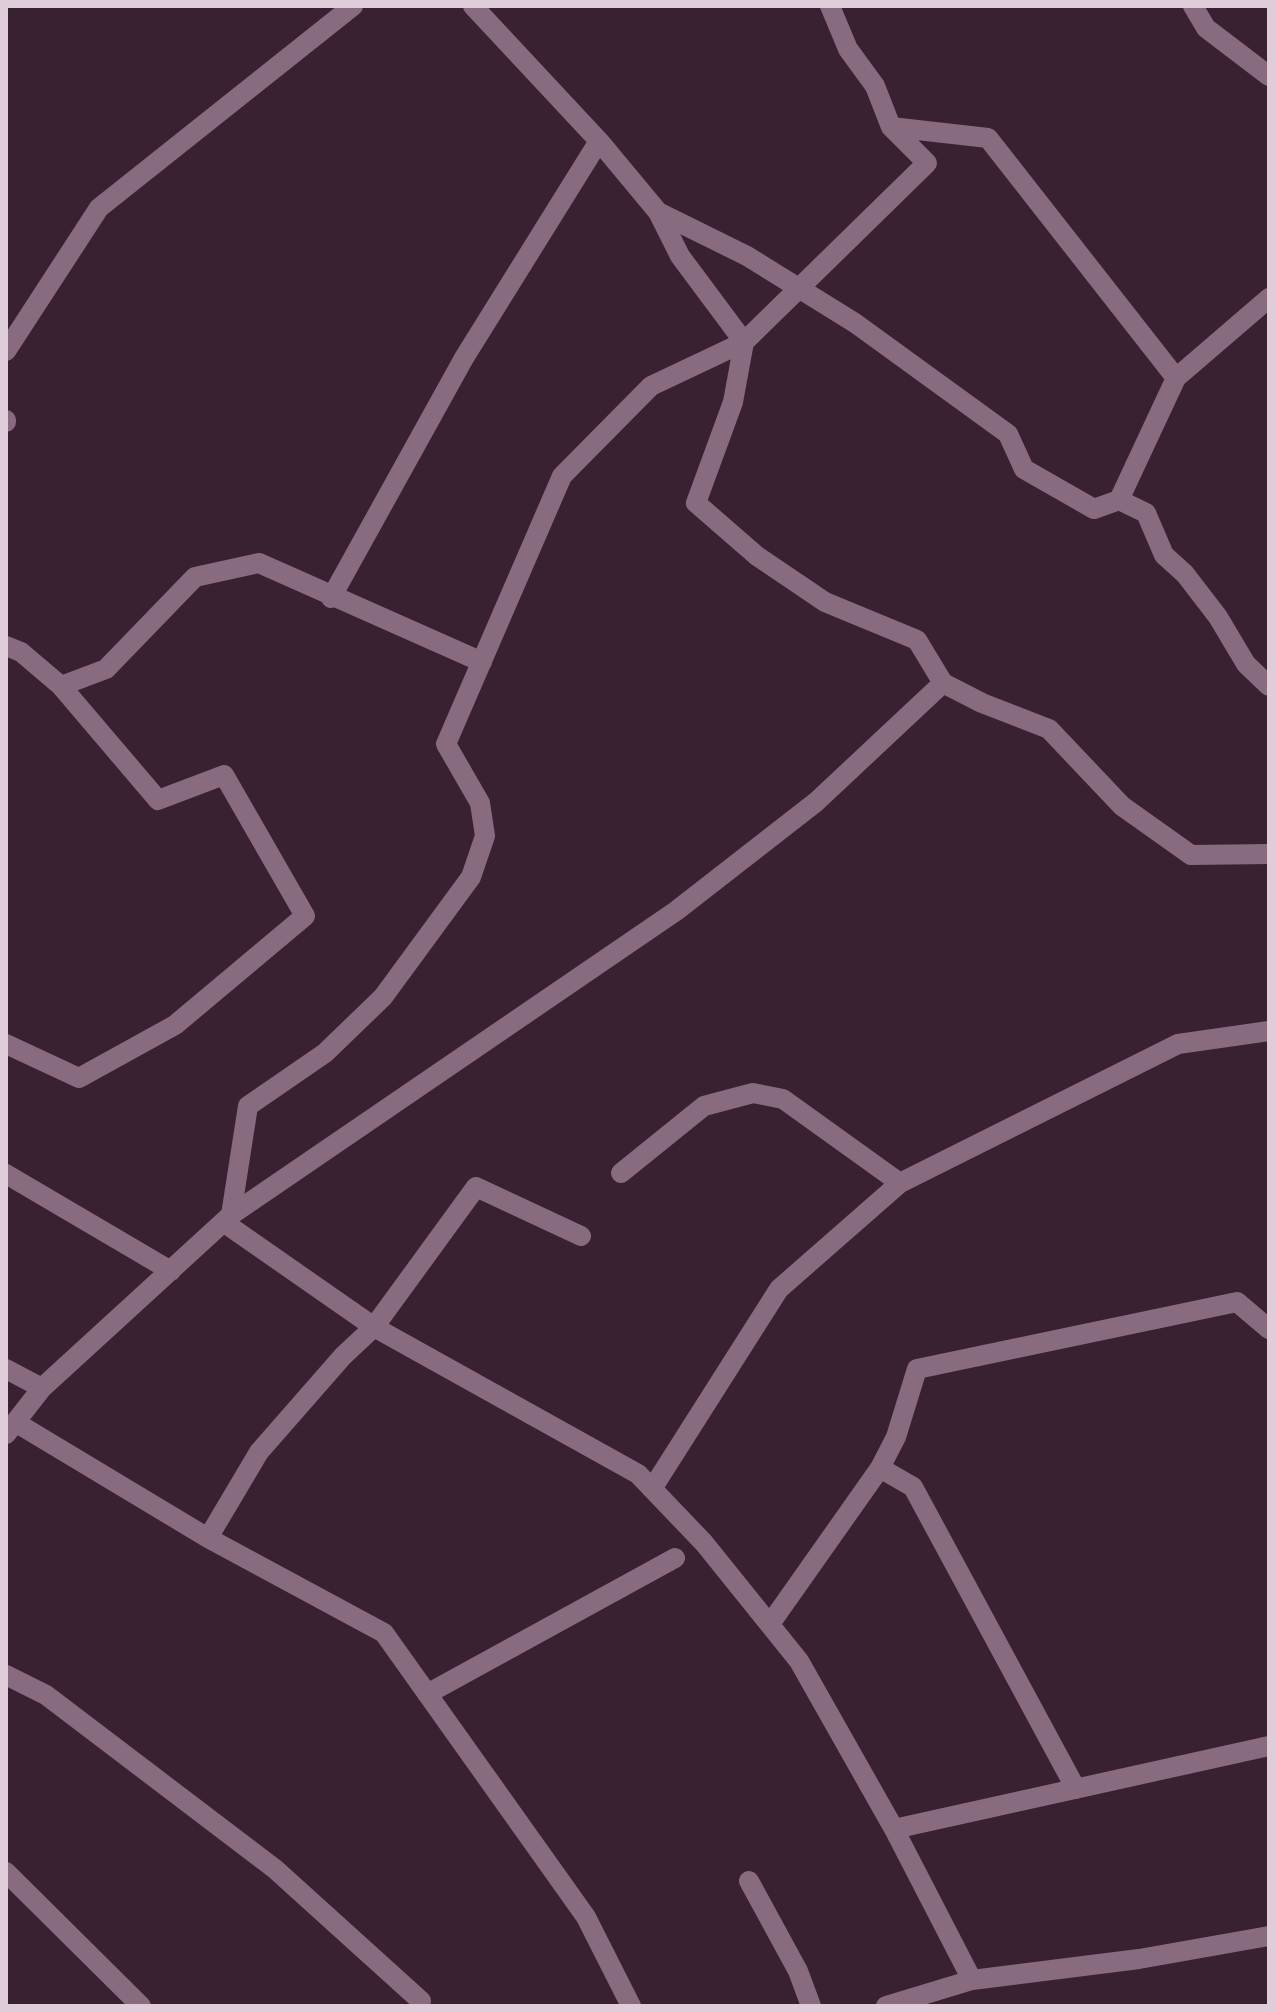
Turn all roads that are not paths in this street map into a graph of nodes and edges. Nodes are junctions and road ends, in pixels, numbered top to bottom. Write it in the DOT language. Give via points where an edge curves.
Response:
graph roads {
  1 [pos="353,6"];
  2 [pos="473,6"];
  3 [pos="830,6"];
  4 [pos="1193,6"];
  5 [pos="1269,76"];
  6 [pos="891,127"];
  7 [pos="599,141"];
  8 [pos="658,212"];
  9 [pos="798,288"];
  10 [pos="1269,298"];
  11 [pos="744,342"];
  12 [pos="6,351"];
  13 [pos="1176,378"];
  14 [pos="1119,500"];
  15 [pos="331,598"];
  16 [pos="6,646"];
  17 [pos="482,662"];
  18 [pos="943,683"];
  19 [pos="61,686"];
  20 [pos="1269,686"];
  21 [pos="1269,854"];
  22 [pos="1269,1031"];
  23 [pos="6,1044"];
  24 [pos="621,1173"];
  25 [pos="6,1174"];
  26 [pos="900,1183"];
  27 [pos="231,1215"];
  28 [pos="581,1236"];
  29 [pos="171,1271"];
  30 [pos="374,1327"];
  31 [pos="1269,1329"];
  32 [pos="6,1369"];
  33 [pos="42,1388"];
  34 [pos="11,1428"];
  35 [pos="880,1468"];
  36 [pos="652,1489"];
  37 [pos="208,1538"];
  38 [pos="675,1558"];
  39 [pos="770,1624"];
  40 [pos="6,1675"];
  41 [pos="427,1694"];
  42 [pos="1269,1746"];
  43 [pos="1076,1789"];
  44 [pos="894,1829"];
  45 [pos="6,1872"];
  46 [pos="749,1881"];
  47 [pos="1269,1936"];
  48 [pos="972,1980"];
  49 [pos="421,2001"];
  50 [pos="141,2006"];
  51 [pos="631,2006"];
  52 [pos="811,2006"];
  53 [pos="886,2006"];
  1 -- 12 [label="street" via="99,208"];
  2 -- 7 [label="street"];
  3 -- 6 [label="street" via="848,49 875,86"];
  4 -- 5 [label="street" via="1206,28"];
  6 -- 9 [label="street" via="927,163"];
  6 -- 13 [label="street" via="988,138"];
  7 -- 8 [label="street"];
  7 -- 15 [label="street" via="464,358"];
  8 -- 9 [label="street"];
  8 -- 11 [label="street" via="680,256"];
  9 -- 11 [label="street"];
  9 -- 14 [label="street" via="1008,434 1024,469 1094,509"];
  10 -- 13 [label="street"];
  11 -- 17 [label="street" via="651,386 562,476"];
  11 -- 18 [label="street" via="733,402 696,503 757,556 825,602 917,640"];
  13 -- 14 [label="street"];
  14 -- 20 [label="street" via="1146,513 1164,555 1185,574 1246,664"];
  15 -- 17 [label="street"];
  15 -- 19 [label="street" via="259,563 195,577 106,669"];
  16 -- 19 [label="street"];
  17 -- 27 [label="street" via="446,744 480,803 485,836 471,877 383,997 325,1053 248,1106"];
  18 -- 21 [label="street" via="1049,729 1122,806 1191,855"];
  18 -- 27 [label="street" via="816,802 676,911"];
  19 -- 23 [label="street" via="158,800 224,775 305,916 175,1025 79,1078"];
  22 -- 26 [label="street" via="1178,1044"];
  24 -- 26 [label="street" via="704,1106 753,1093 783,1099"];
  25 -- 29 [label="street"];
  26 -- 36 [label="street" via="779,1289"];
  27 -- 29 [label="street"];
  27 -- 30 [label="street" via="229,1226"];
  28 -- 30 [label="street" via="476,1187"];
  29 -- 33 [label="street"];
  30 -- 36 [label="street" via="638,1474"];
  30 -- 37 [label="street" via="259,1452"];
  31 -- 35 [label="street" via="1237,1302 917,1369 896,1437"];
  32 -- 33 [label="street"];
  33 -- 34 [label="street"];
  34 -- 37 [label="street"];
  35 -- 39 [label="street"];
  35 -- 43 [label="street" via="913,1487"];
  36 -- 39 [label="street"];
  37 -- 41 [label="street" via="384,1633"];
  38 -- 41 [label="street"];
  39 -- 44 [label="street" via="799,1661"];
  40 -- 49 [label="street" via="46,1695 275,1869"];
  41 -- 51 [label="street" via="586,1917"];
  42 -- 43 [label="street"];
  43 -- 44 [label="street"];
  44 -- 48 [label="street"];
  45 -- 50 [label="street"];
  46 -- 52 [label="street"];
  47 -- 48 [label="street"];
  48 -- 53 [label="street"];
}
